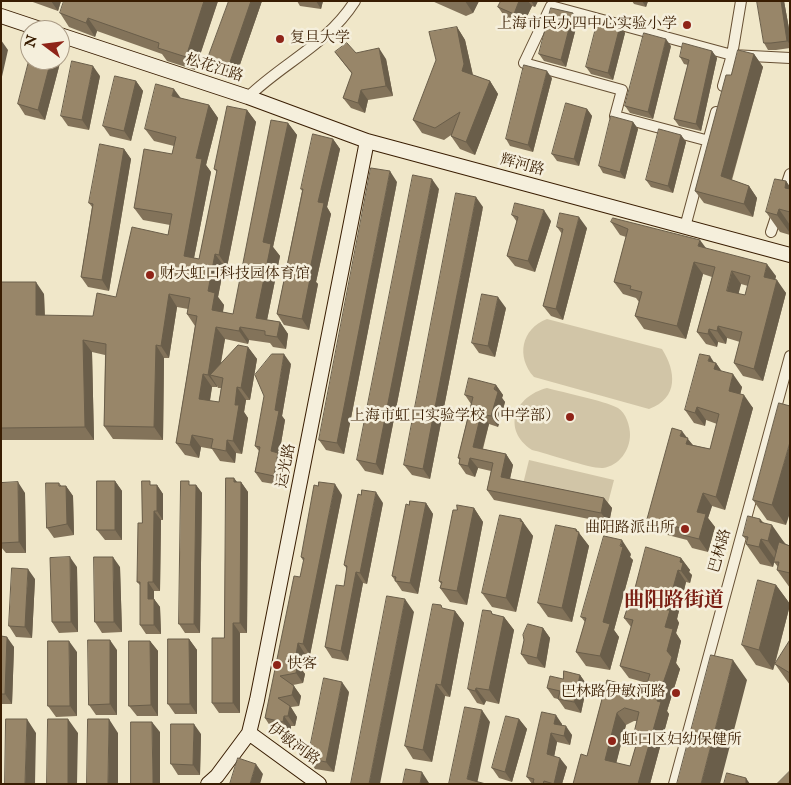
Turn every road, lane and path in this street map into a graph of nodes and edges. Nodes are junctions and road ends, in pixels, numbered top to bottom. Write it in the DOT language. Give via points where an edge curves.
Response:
graph roads {
  1 [pos="355,1"];
  2 [pos="742,1"];
  3 [pos="1,16"];
  4 [pos="20,22"];
  5 [pos="70,39"];
  6 [pos="732,55"];
  7 [pos="790,58"];
  8 [pos="248,97"];
  9 [pos="367,141"];
  10 [pos="708,141"];
  11 [pos="790,174"];
  12 [pos="685,227"];
  13 [pos="771,232"];
  14 [pos="790,255"];
  15 [pos="790,356"];
  16 [pos="249,733"];
  17 [pos="208,784"];
  18 [pos="319,784"];
  19 [pos="674,784"];
  1 -- 8 [label="street, 松花江路" via="325,38"];
  2 -- 6 [label="street"];
  3 -- 4 [label="street"];
  5 -- 8 [label="street, 松花江路"];
  6 -- 7 [label="street"];
  6 -- 10 [label="street"];
  6 -- 10 [label="street" via="551,6 524,63 622,90 615,116"];
  8 -- 9 [label="street, 辉河路"];
  9 -- 12 [label="street, 辉河路"];
  9 -- 16 [label="street, 运光路"];
  10 -- 12 [label="street"];
  11 -- 13 [label="street"];
  12 -- 14 [label="street, 辉河路"];
  15 -- 19 [label="street, 巴林路"];
  16 -- 17 [label="street, 运光路"];
  16 -- 18 [label="street, 伊敏河路"];
}
